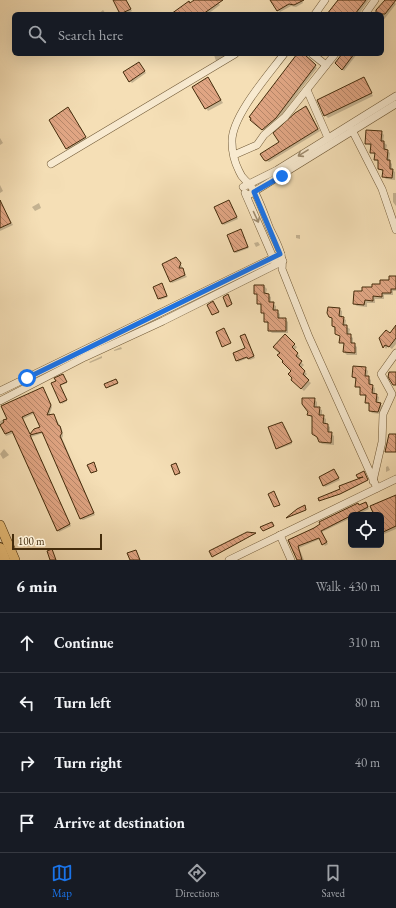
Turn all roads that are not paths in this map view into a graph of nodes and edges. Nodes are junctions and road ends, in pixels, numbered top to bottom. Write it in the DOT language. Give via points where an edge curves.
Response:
graph roads {
  1 [pos="325,0"];
  2 [pos="375,0"];
  3 [pos="316,12"];
  4 [pos="366,12"];
  5 [pos="232,56"];
  6 [pos="283,56"];
  7 [pos="315,56"];
  8 [pos="333,56"];
  9 [pos="326,65"];
  10 [pos="307,90"];
  11 [pos="396,96"];
  12 [pos="396,104"];
  13 [pos="352,130"];
  14 [pos="328,138"];
  15 [pos="234,155"];
  16 [pos="51,164"];
  17 [pos="246,184"];
  18 [pos="254,192"];
  19 [pos="247,196"];
  20 [pos="396,230"];
  21 [pos="279,261"];
  22 [pos="396,353"];
  23 [pos="0,391"];
  24 [pos="394,394"];
  25 [pos="0,401"];
  26 [pos="396,479"];
  27 [pos="373,481"];
  28 [pos="377,488"];
  29 [pos="0,525"];
  30 [pos="280,535"];
  31 [pos="0,548"];
  32 [pos="5,560"];
  33 [pos="15,560"];
  34 [pos="229,560"];
  35 [pos="291,560"];
  1 -- 3 [label="street"];
  2 -- 4 [label="street"];
  5 -- 16 [label="street"];
  6 -- 15 [label="street" via="240,116 232,141"];
  7 -- 9 [label="street"];
  8 -- 9 [label="street"];
  9 -- 10 [label="street"];
  10 -- 14 [label="street"];
  10 -- 15 [label="street" via="257,145"];
  11 -- 14 [label="street"];
  12 -- 13 [label="street"];
  13 -- 18 [label="street"];
  13 -- 20 [label="street" via="382,189"];
  14 -- 17 [label="street, one-way" via="277,170"];
  15 -- 17 [label="street" via="238,171"];
  17 -- 18 [label="street"];
  17 -- 19 [label="street"];
  18 -- 19 [label="street"];
  18 -- 21 [label="street"];
  19 -- 21 [label="street, one-way"];
  21 -- 23 [label="street"];
  21 -- 25 [label="street"];
  21 -- 27 [label="street" via="309,337"];
  22 -- 24 [label="street" via="381,374"];
  24 -- 27 [label="street" via="383,414 382,442"];
  26 -- 28 [label="street"];
  27 -- 28 [label="street"];
  28 -- 30 [label="street"];
  29 -- 33 [label="main road"];
  30 -- 34 [label="street"];
  30 -- 35 [label="street"];
  31 -- 32 [label="highway"];
}
